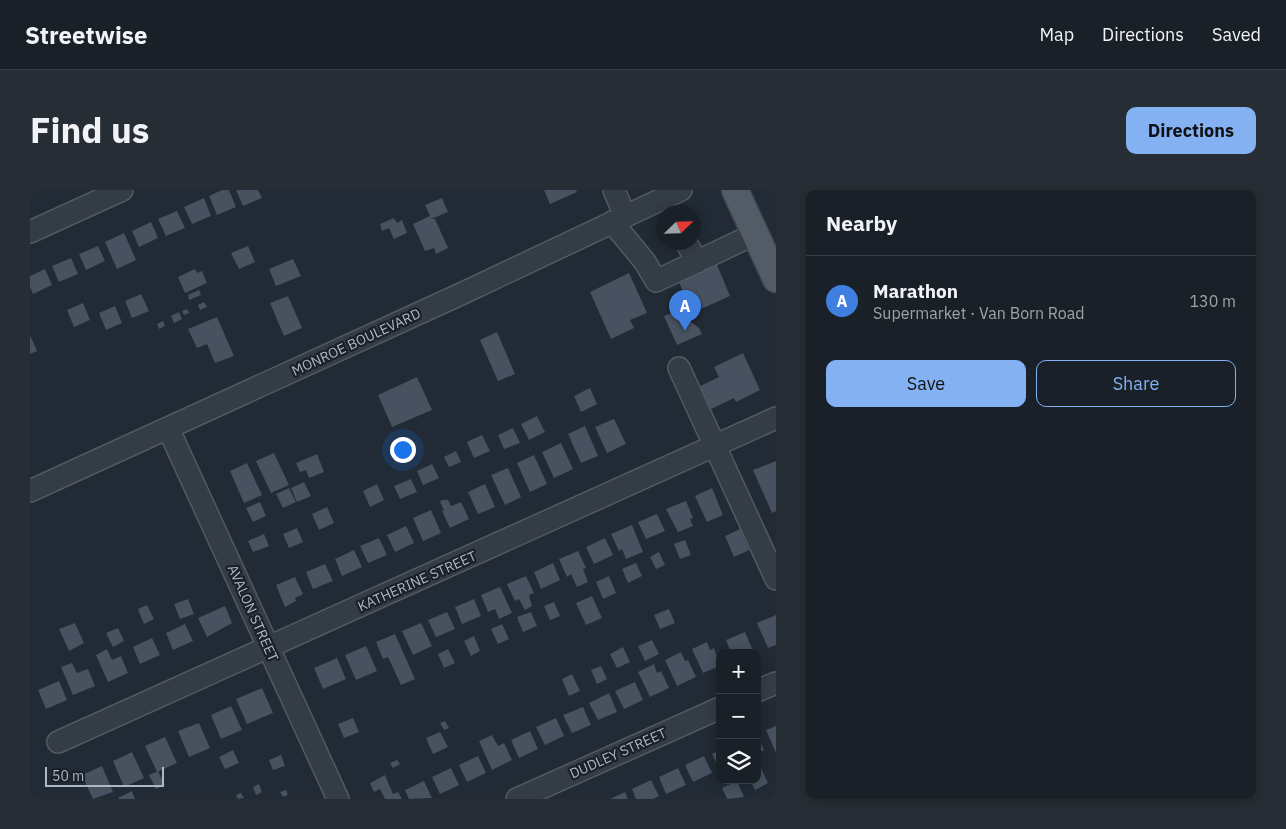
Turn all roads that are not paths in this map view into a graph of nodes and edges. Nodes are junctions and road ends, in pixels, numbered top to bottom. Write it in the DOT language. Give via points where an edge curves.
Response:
graph roads {
  1 [pos="122,190"];
  2 [pos="614,190"];
  3 [pos="735,190"];
  4 [pos="671,200"];
  5 [pos="619,219"];
  6 [pos="30,232"];
  7 [pos="755,234"];
  8 [pos="690,250"];
  9 [pos="696,262"];
  10 [pos="776,279"];
  11 [pos="679,368"];
  12 [pos="776,418"];
  13 [pos="168,428"];
  14 [pos="716,446"];
  15 [pos="30,490"];
  16 [pos="776,579"];
  17 [pos="269,648"];
  18 [pos="776,683"];
  19 [pos="761,689"];
  20 [pos="716,710"];
  21 [pos="58,742"];
  22 [pos="338,799"];
  23 [pos="517,799"];
  1 -- 6 [label="street"];
  2 -- 5 [label="street"];
  3 -- 7 [label="main road"];
  4 -- 5 [label="street, MONROE BOULEVARD"];
  5 -- 9 [label="street" via="656,281"];
  5 -- 13 [label="street, MONROE BOULEVARD"];
  7 -- 9 [label="street"];
  7 -- 10 [label="main road"];
  8 -- 9 [label="street"];
  11 -- 14 [label="street"];
  12 -- 14 [label="street, KATHERINE STREET"];
  13 -- 15 [label="street, MONROE BOULEVARD"];
  13 -- 17 [label="street, AVALON STREET"];
  14 -- 16 [label="street"];
  14 -- 17 [label="street, KATHERINE STREET"];
  17 -- 21 [label="street, KATHERINE STREET"];
  17 -- 22 [label="street, AVALON STREET"];
  18 -- 19 [label="street"];
  20 -- 23 [label="street, DUDLEY STREET"];
}
